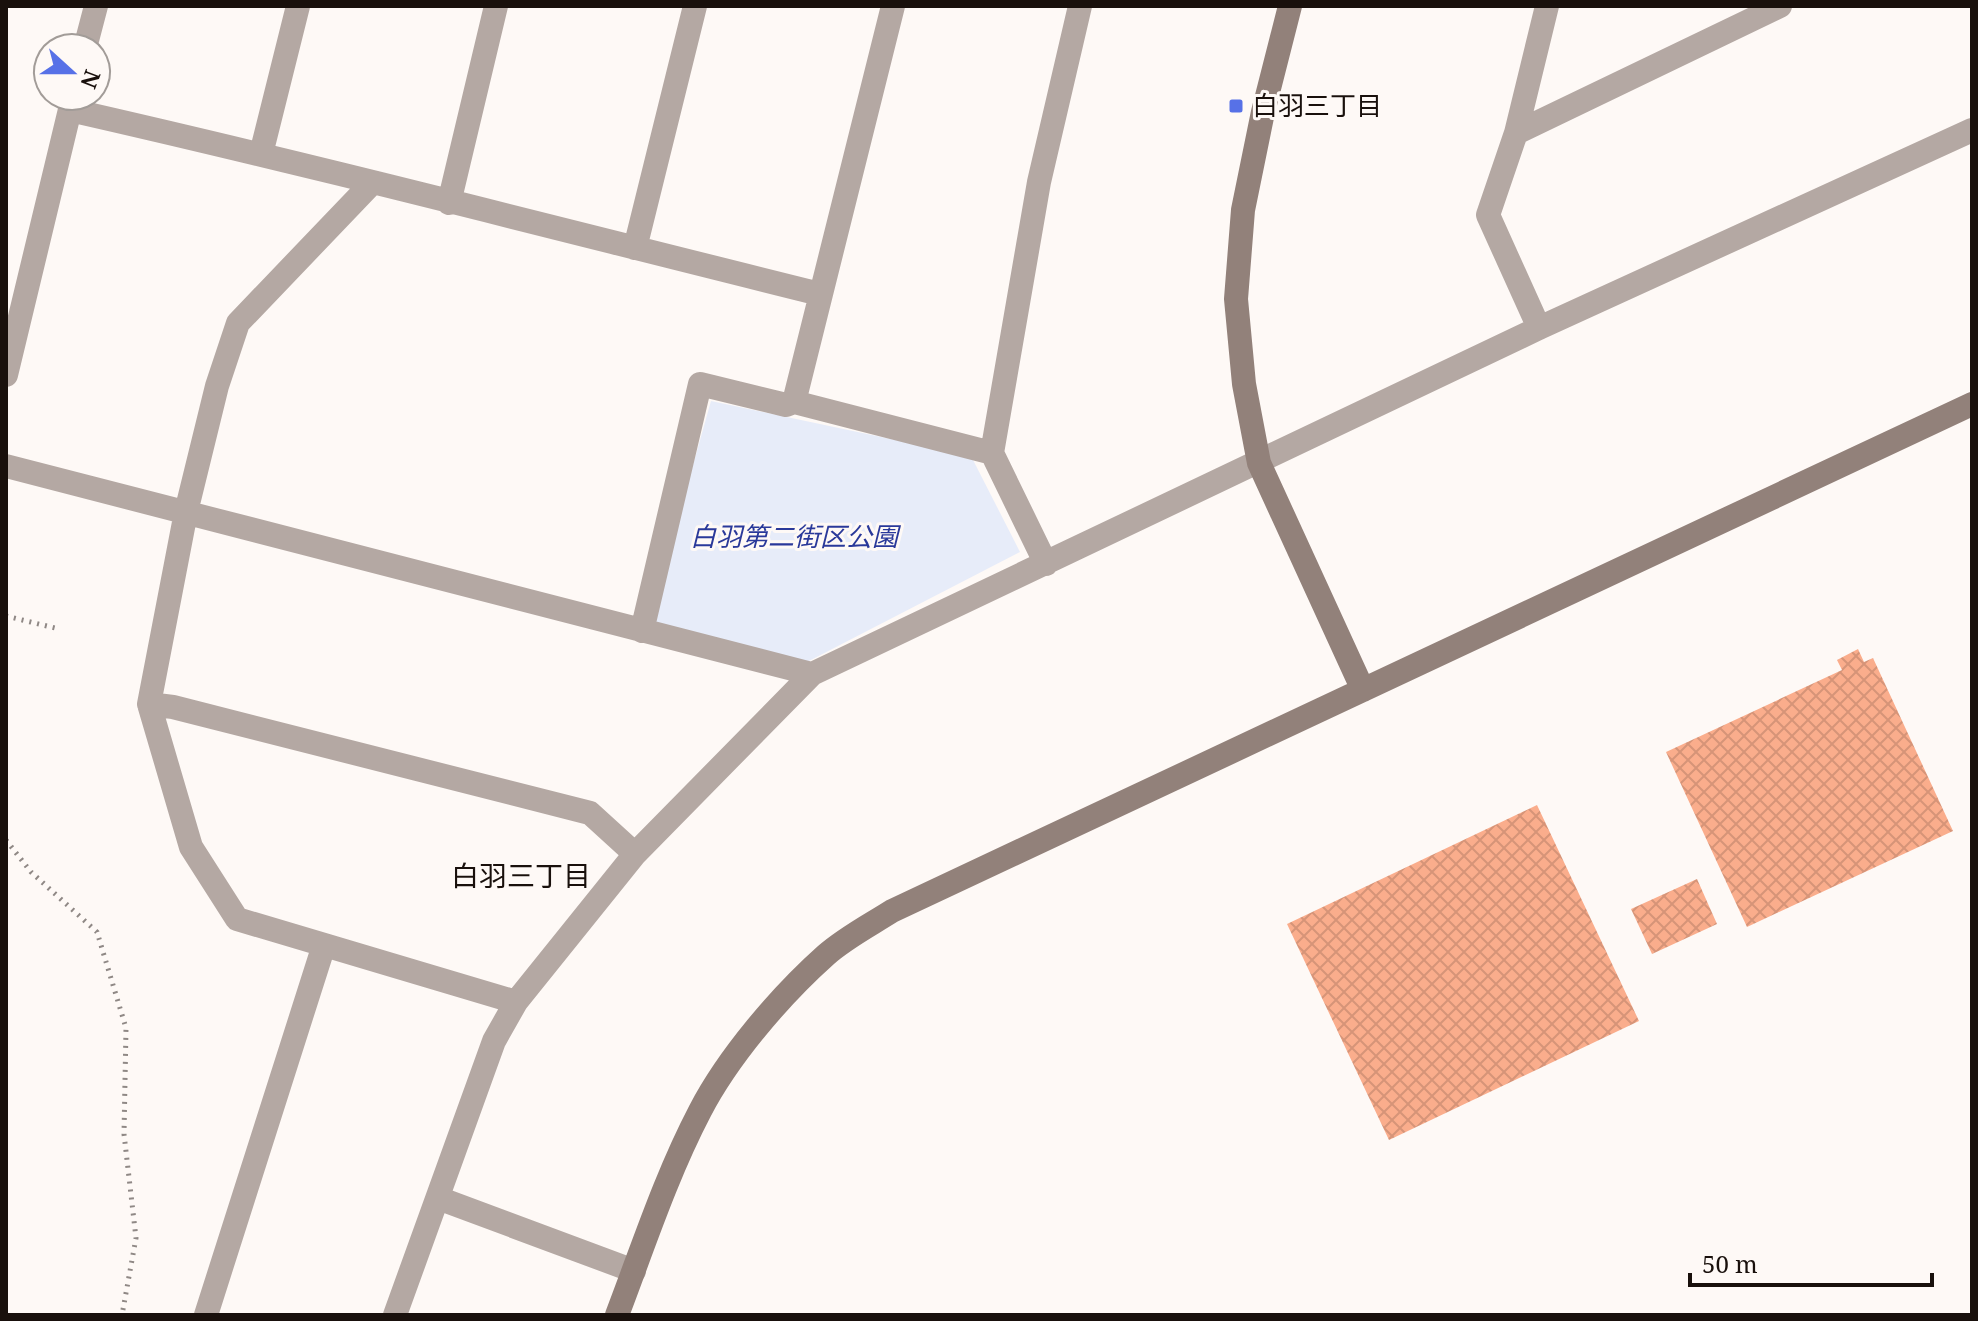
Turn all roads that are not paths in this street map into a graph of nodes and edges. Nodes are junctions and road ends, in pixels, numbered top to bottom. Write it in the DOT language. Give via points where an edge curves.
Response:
graph roads {
  1 [pos="96,6"];
  2 [pos="298,6"];
  3 [pos="496,6"];
  4 [pos="695,6"];
  5 [pos="893,6"];
  6 [pos="1080,6"];
  7 [pos="1290,6"];
  8 [pos="1547,6"];
  9 [pos="1780,6"];
  10 [pos="89,32"];
  11 [pos="69,112"];
  12 [pos="105,112"];
  13 [pos="1972,130"];
  14 [pos="1516,133"];
  15 [pos="261,154"];
  16 [pos="372,183"];
  17 [pos="449,203"];
  18 [pos="635,248"];
  19 [pos="820,294"];
  20 [pos="1539,328"];
  21 [pos="6,375"];
  22 [pos="794,402"];
  23 [pos="1972,404"];
  24 [pos="992,453"];
  25 [pos="1259,463"];
  26 [pos="6,466"];
  27 [pos="186,512"];
  28 [pos="1046,564"];
  29 [pos="642,631"];
  30 [pos="812,674"];
  31 [pos="1363,690"];
  32 [pos="149,704"];
  33 [pos="635,854"];
  34 [pos="324,945"];
  35 [pos="516,1002"];
  36 [pos="438,1198"];
  37 [pos="634,1271"];
  38 [pos="206,1315"];
  39 [pos="395,1315"];
  40 [pos="617,1315"];
  1 -- 10 [label="street"];
  2 -- 15 [label="street"];
  3 -- 17 [label="street"];
  4 -- 18 [label="street"];
  5 -- 19 [label="street"];
  6 -- 24 [label="street" via="1039,182"];
  7 -- 25 [label="street" via="1243,210 1238,269 1244,384"];
  8 -- 14 [label="street"];
  9 -- 14 [label="street"];
  11 -- 21 [label="street"];
  12 -- 15 [label="street"];
  13 -- 20 [label="street"];
  14 -- 20 [label="street" via="1488,215"];
  15 -- 16 [label="street"];
  16 -- 17 [label="street"];
  16 -- 27 [label="street" via="238,323"];
  17 -- 18 [label="street"];
  18 -- 19 [label="street"];
  19 -- 22 [label="street"];
  20 -- 25 [label="street"];
  22 -- 24 [label="street"];
  22 -- 29 [label="street" via="786,405 700,384"];
  23 -- 31 [label="street"];
  24 -- 28 [label="street"];
  25 -- 28 [label="street"];
  25 -- 31 [label="street"];
  26 -- 27 [label="street"];
  27 -- 29 [label="street"];
  27 -- 32 [label="street"];
  28 -- 30 [label="street"];
  29 -- 30 [label="street"];
  30 -- 33 [label="street"];
  31 -- 37 [label="street" via="892,911 828,953 777,1003 701,1109"];
  32 -- 33 [label="street" via="590,813"];
  32 -- 34 [label="street" via="191,847 237,919"];
  33 -- 35 [label="street"];
  34 -- 35 [label="street"];
  34 -- 38 [label="street"];
  35 -- 36 [label="street" via="494,1041"];
  36 -- 37 [label="street"];
  36 -- 39 [label="street"];
  37 -- 40 [label="street"];
}
